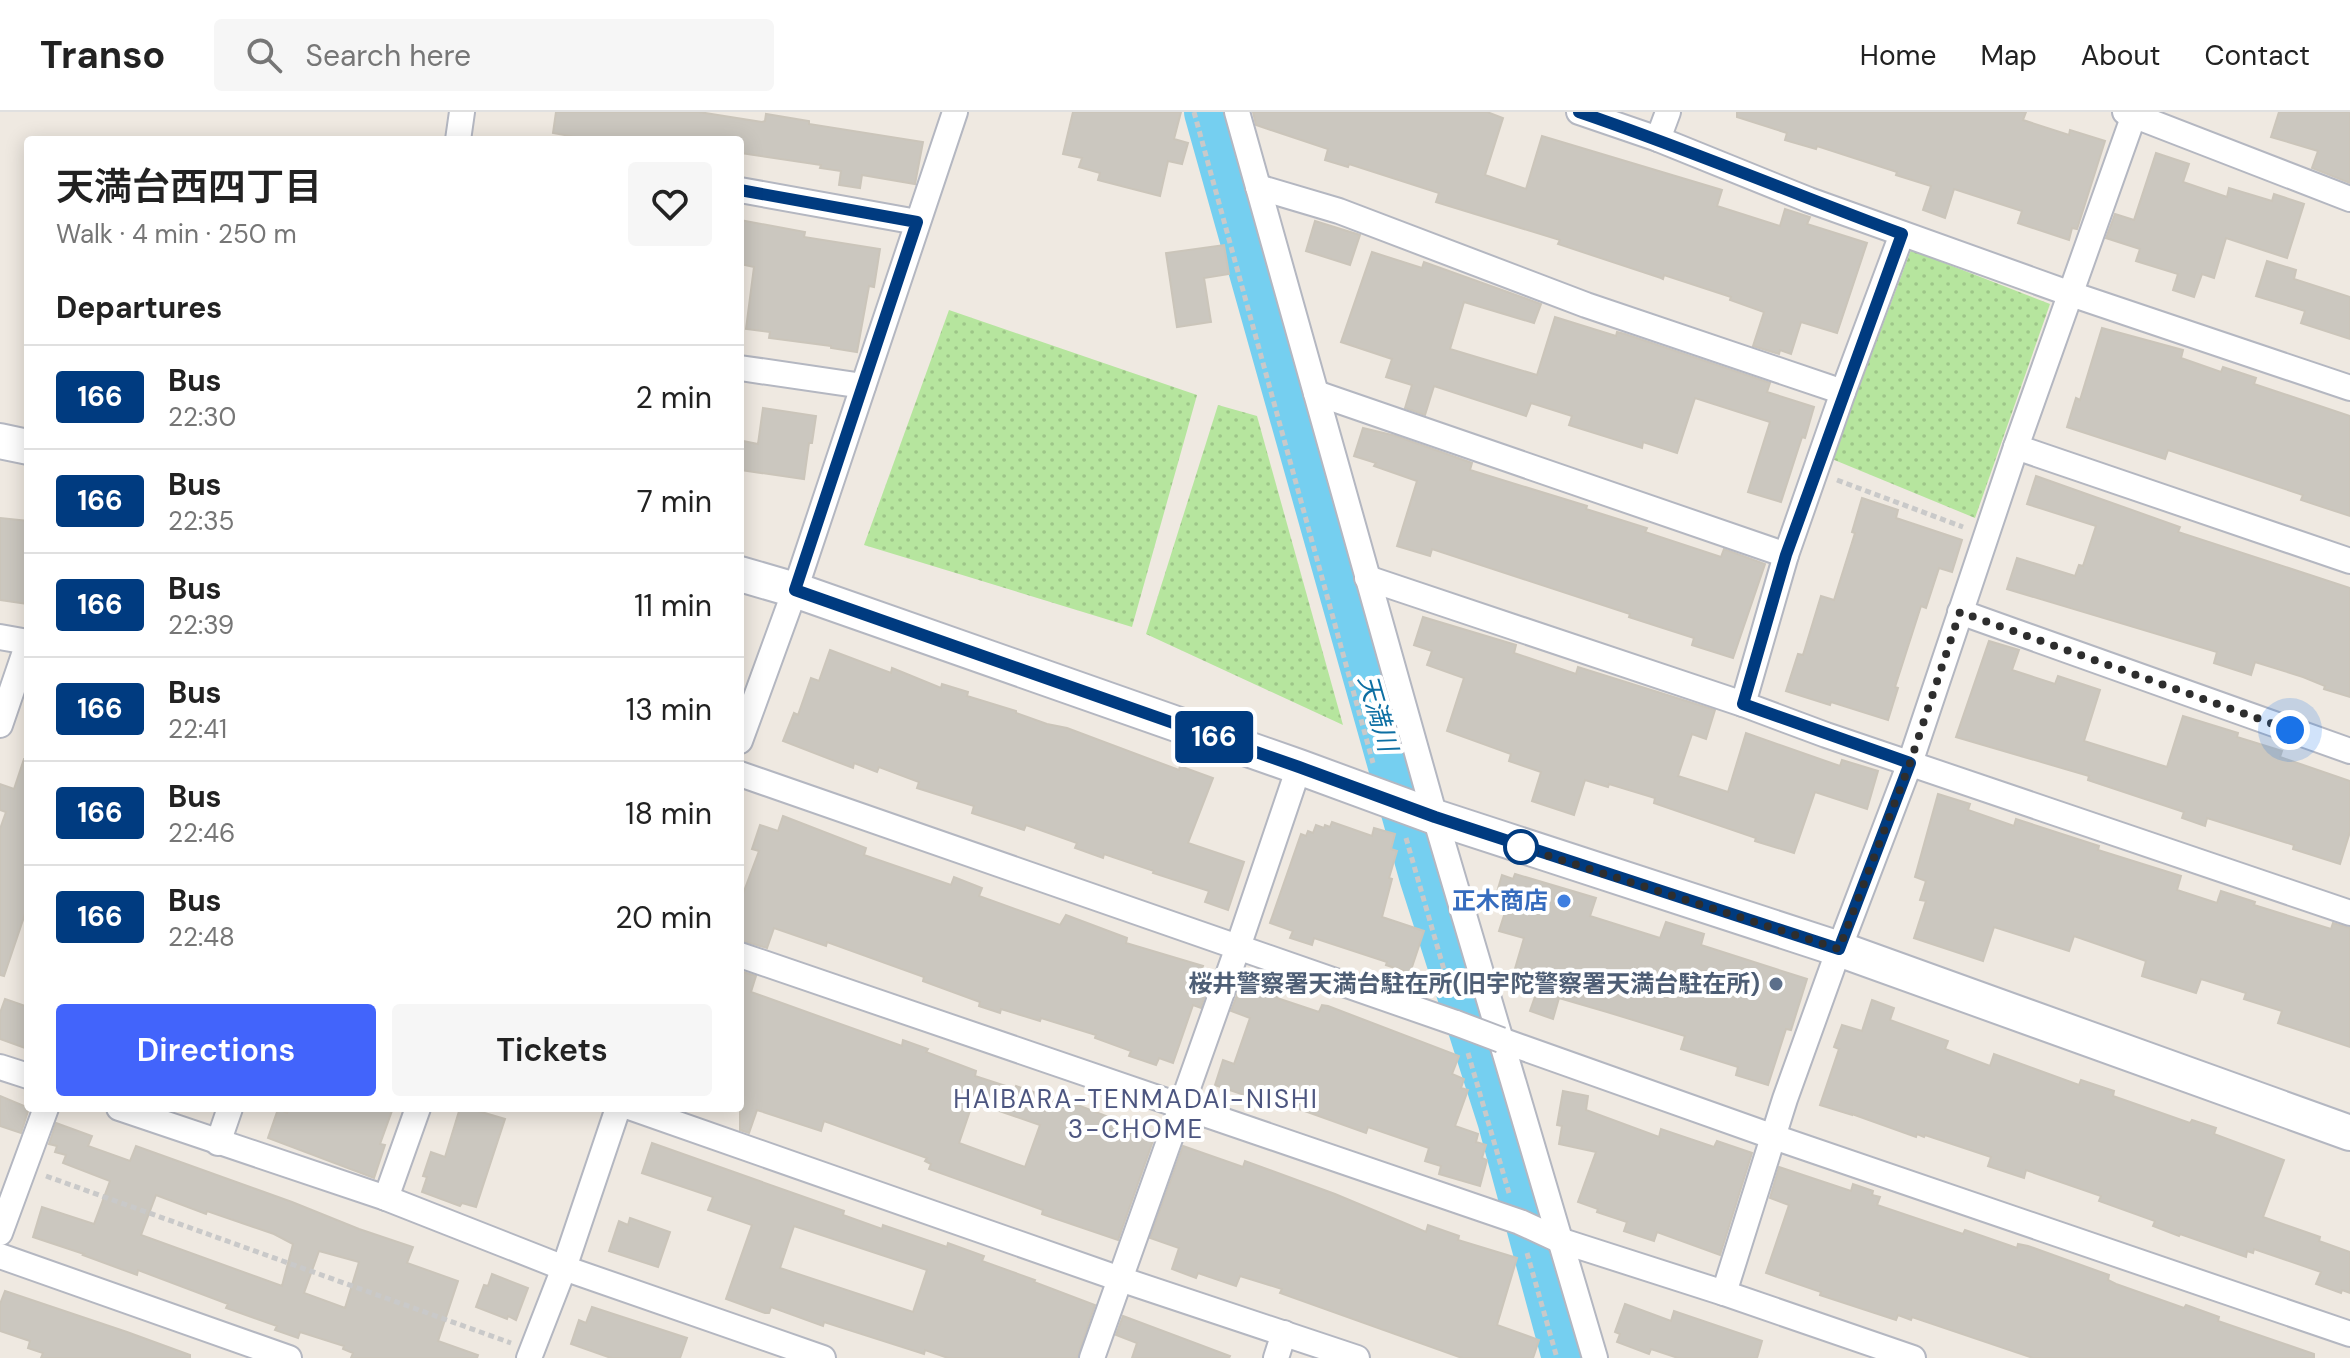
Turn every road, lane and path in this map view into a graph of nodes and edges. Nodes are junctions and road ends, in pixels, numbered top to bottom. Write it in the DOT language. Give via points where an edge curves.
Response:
graph roads {
  1 [pos="462,112"];
  2 [pos="955,112"];
  3 [pos="1194,112"];
  4 [pos="1237,112"];
  5 [pos="1579,112"];
  6 [pos="1668,112"];
  7 [pos="2131,113"];
  8 [pos="459,136"];
  9 [pos="1658,139"];
  10 [pos="1258,187"];
  11 [pos="744,191"];
  12 [pos="2350,199"];
  13 [pos="917,222"];
  14 [pos="1902,234"];
  15 [pos="2071,294"];
  16 [pos="744,369"];
  17 [pos="863,386"];
  18 [pos="2350,388"];
  19 [pos="1843,392"];
  20 [pos="1316,393"];
  21 [pos="0,441"];
  22 [pos="24,446"];
  23 [pos="2016,447"];
  24 [pos="1815,472"];
  25 [pos="1986,536"];
  26 [pos="1786,555"];
  27 [pos="2350,561"];
  28 [pos="744,575"];
  29 [pos="1367,578"];
  30 [pos="795,590"];
  31 [pos="1960,612"];
  32 [pos="0,637"];
  33 [pos="24,642"];
  34 [pos="24,655"];
  35 [pos="1743,704"];
  36 [pos="0,725"];
  37 [pos="744,730"];
  38 [pos="2350,751"];
  39 [pos="1910,763"];
  40 [pos="1299,767"];
  41 [pos="744,775"];
  42 [pos="1389,800"];
  43 [pos="1435,817"];
  44 [pos="2350,913"];
  45 [pos="1238,947"];
  46 [pos="1839,949"];
  47 [pos="744,956"];
  48 [pos="1452,998"];
  49 [pos="1460,1033"];
  50 [pos="1501,1040"];
  51 [pos="0,1067"];
  52 [pos="24,1075"];
  53 [pos="1182,1105"];
  54 [pos="45,1112"];
  55 [pos="130,1112"];
  56 [pos="229,1112"];
  57 [pos="417,1112"];
  58 [pos="617,1112"];
  59 [pos="643,1112"];
  60 [pos="2350,1133"];
  61 [pos="1774,1137"];
  62 [pos="218,1143"];
  63 [pos="24,1168"];
  64 [pos="1509,1193"];
  65 [pos="386,1198"];
  66 [pos="0,1233"];
  67 [pos="1559,1240"];
  68 [pos="1527,1253"];
  69 [pos="0,1256"];
  70 [pos="564,1268"];
  71 [pos="1120,1279"];
  72 [pos="1724,1293"];
  73 [pos="1284,1333"];
  74 [pos="2350,1334"];
  75 [pos="531,1354"];
  76 [pos="289,1358"];
  77 [pos="823,1358"];
  78 [pos="1092,1358"];
  79 [pos="1276,1358"];
  80 [pos="1357,1358"];
  81 [pos="1557,1358"];
  82 [pos="1595,1358"];
  83 [pos="1913,1358"];
  1 -- 8 [label="street"];
  2 -- 13 [label="street"];
  3 -- 42 [label="path"];
  4 -- 10 [label="street"];
  5 -- 9 [label="street"];
  6 -- 9 [label="street"];
  7 -- 12 [label="street"];
  7 -- 15 [label="street"];
  9 -- 14 [label="street"];
  10 -- 19 [label="street" via="1339,211 1586,305"];
  10 -- 20 [label="street"];
  11 -- 13 [label="street"];
  13 -- 17 [label="street"];
  14 -- 15 [label="street"];
  14 -- 19 [label="street"];
  15 -- 18 [label="street"];
  15 -- 23 [label="street"];
  16 -- 17 [label="street"];
  17 -- 30 [label="street"];
  19 -- 24 [label="street"];
  20 -- 26 [label="street"];
  20 -- 29 [label="street"];
  21 -- 22 [label="street"];
  23 -- 25 [label="street"];
  23 -- 27 [label="street"];
  24 -- 25 [label="path"];
  24 -- 26 [label="street"];
  25 -- 31 [label="street"];
  26 -- 35 [label="street"];
  28 -- 30 [label="street"];
  29 -- 35 [label="street"];
  29 -- 43 [label="street"];
  30 -- 37 [label="street"];
  30 -- 40 [label="street"];
  31 -- 38 [label="street"];
  31 -- 39 [label="street"];
  32 -- 33 [label="street"];
  34 -- 36 [label="street"];
  35 -- 39 [label="street"];
  39 -- 44 [label="street"];
  39 -- 46 [label="street"];
  40 -- 42 [label="street"];
  40 -- 45 [label="street"];
  41 -- 45 [label="street"];
  42 -- 43 [label="street"];
  42 -- 48 [label="path"];
  43 -- 46 [label="street"];
  43 -- 50 [label="street"];
  45 -- 49 [label="street"];
  45 -- 53 [label="street"];
  46 -- 60 [label="street"];
  46 -- 61 [label="street"];
  47 -- 53 [label="street"];
  49 -- 50 [label="street, bridge"];
  49 -- 64 [label="path"];
  50 -- 61 [label="street"];
  50 -- 67 [label="street"];
  51 -- 52 [label="street"];
  53 -- 67 [label="street"];
  53 -- 71 [label="street"];
  54 -- 63 [label="street"];
  55 -- 62 [label="street"];
  56 -- 62 [label="street"];
  57 -- 65 [label="street"];
  58 -- 70 [label="street"];
  59 -- 71 [label="street"];
  61 -- 72 [label="street"];
  61 -- 74 [label="street"];
  62 -- 65 [label="street"];
  63 -- 66 [label="street"];
  63 -- 75 [label="path"];
  65 -- 70 [label="street"];
  67 -- 72 [label="street"];
  67 -- 82 [label="street"];
  68 -- 81 [label="path"];
  69 -- 76 [label="street"];
  70 -- 75 [label="street"];
  70 -- 77 [label="street"];
  71 -- 73 [label="street"];
  71 -- 78 [label="street"];
  72 -- 83 [label="street"];
  73 -- 79 [label="street"];
  73 -- 80 [label="street"];
}
